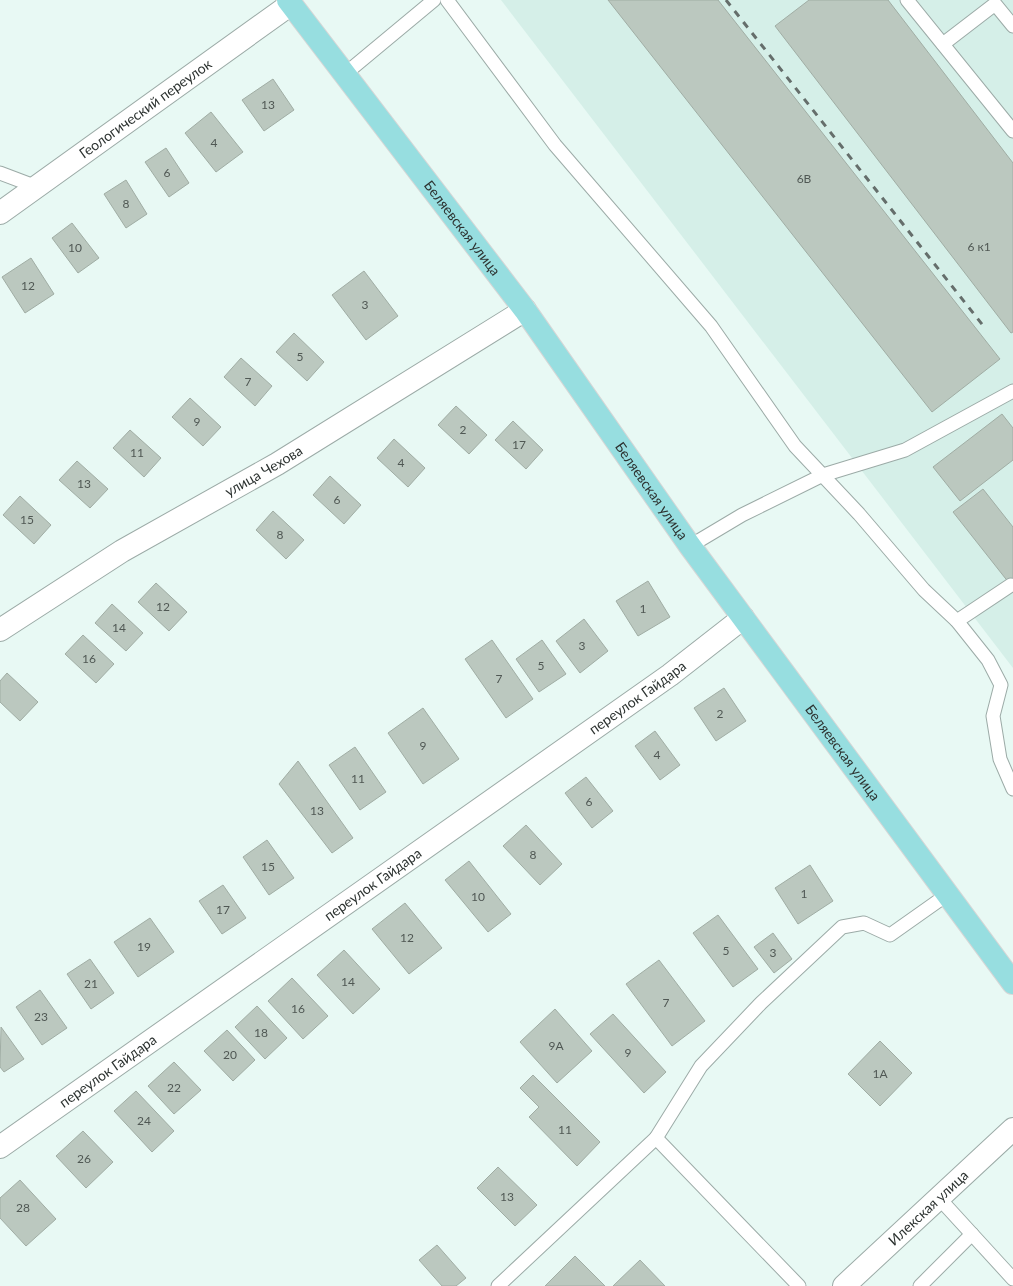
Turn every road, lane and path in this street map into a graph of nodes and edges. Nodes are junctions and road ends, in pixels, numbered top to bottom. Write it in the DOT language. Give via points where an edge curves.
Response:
graph roads {
  1 [pos="434,0"];
  2 [pos="447,0"];
  3 [pos="907,0"];
  4 [pos="290,2"];
  5 [pos="997,2"];
  6 [pos="1013,26"];
  7 [pos="943,44"];
  8 [pos="345,74"];
  9 [pos="1013,131"];
  10 [pos="0,173"];
  11 [pos="37,187"];
  12 [pos="0,213"];
  13 [pos="525,310"];
  14 [pos="1013,391"];
  15 [pos="823,475"];
  16 [pos="690,546"];
  17 [pos="1010,585"];
  18 [pos="743,618"];
  19 [pos="957,621"];
  20 [pos="0,630"];
  21 [pos="1013,789"];
  22 [pos="948,894"];
  23 [pos="1013,983"];
  24 [pos="1013,1129"];
  25 [pos="656,1138"];
  26 [pos="0,1148"];
  27 [pos="938,1197"];
  28 [pos="972,1234"];
  29 [pos="1013,1279"];
  30 [pos="498,1286"];
  31 [pos="799,1286"];
  32 [pos="844,1286"];
  33 [pos="920,1286"];
  1 -- 8 [label="lane"];
  2 -- 15 [label="lane" via="555,145 711,326 795,446"];
  3 -- 7 [label="lane"];
  4 -- 8 [label="main road, Беляевская улица"];
  4 -- 11 [label="street, Геологический переулок"];
  5 -- 6 [label="lane"];
  5 -- 7 [label="lane"];
  7 -- 9 [label="lane"];
  8 -- 13 [label="main road, Беляевская улица"];
  10 -- 11 [label="lane"];
  11 -- 12 [label="street, Геологический переулок"];
  13 -- 16 [label="main road, Беляевская улица"];
  13 -- 20 [label="street, улица Чехова" via="277,464 122,551"];
  14 -- 15 [label="lane" via="905,450"];
  15 -- 16 [label="lane" via="742,515"];
  15 -- 19 [label="lane" via="924,590"];
  16 -- 18 [label="main road, Беляевская улица"];
  17 -- 19 [label="lane"];
  18 -- 22 [label="main road, Беляевская улица"];
  18 -- 26 [label="street, переулок Гайдара" via="670,675"];
  19 -- 21 [label="lane" via="988,660 1001,684 992,716 1000,759"];
  22 -- 23 [label="main road, Беляевская улица"];
  22 -- 25 [label="lane" via="890,935 864,923 842,927 761,1003 701,1066"];
  24 -- 27 [label="street, Илекская улица"];
  25 -- 30 [label="lane"];
  25 -- 31 [label="lane"];
  27 -- 28 [label="lane"];
  27 -- 32 [label="street, Илекская улица"];
  28 -- 29 [label="lane"];
  28 -- 33 [label="lane"];
}
